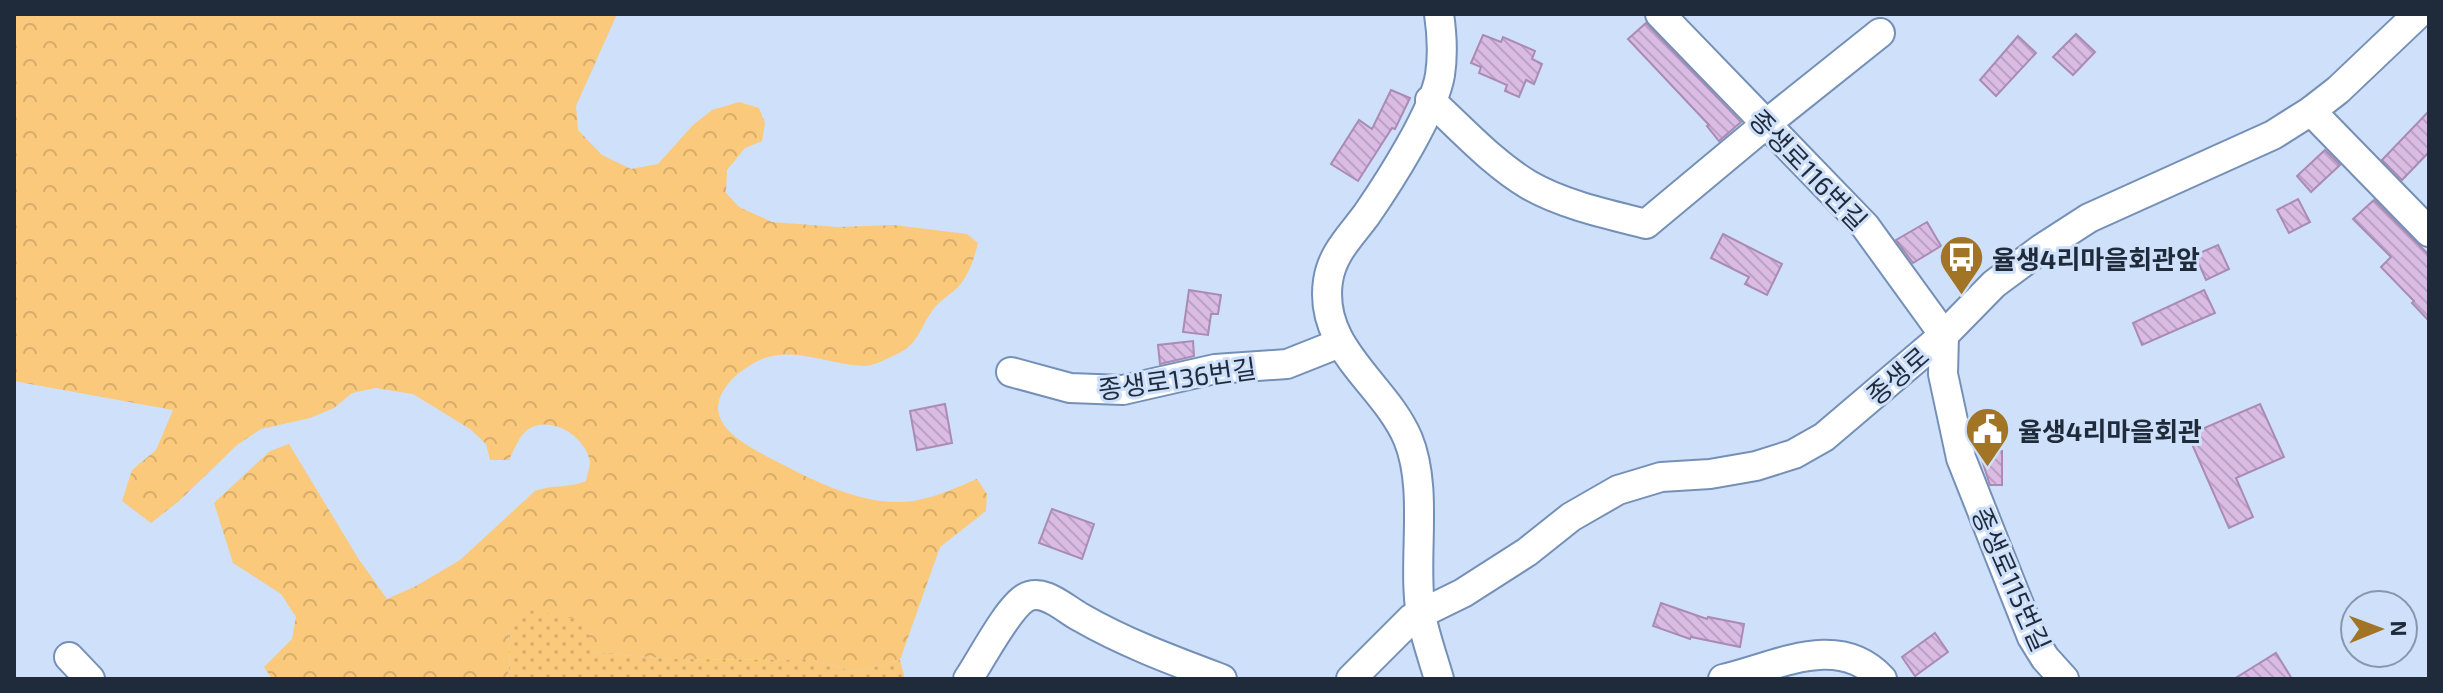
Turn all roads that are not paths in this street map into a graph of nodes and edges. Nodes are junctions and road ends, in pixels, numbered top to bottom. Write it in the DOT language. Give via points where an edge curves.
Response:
graph roads {
  1 [pos="1439,14"];
  2 [pos="1660,14"];
  3 [pos="2418,14"];
  4 [pos="1880,33"];
  5 [pos="1430,100"];
  6 [pos="2311,111"];
  7 [pos="1766,124"];
  8 [pos="2429,232"];
  9 [pos="1944,335"];
  10 [pos="1340,343"];
  11 [pos="1011,372"];
  12 [pos="1421,614"];
  13 [pos="69,657"];
  14 [pos="90,679"];
  15 [pos="968,679"];
  16 [pos="1222,679"];
  17 [pos="1351,679"];
  18 [pos="1439,679"];
  19 [pos="1723,679"];
  20 [pos="1882,679"];
  21 [pos="2064,679"];
  1 -- 5 [label="street" via="1439,77"];
  2 -- 7 [label="street, 종생로116번길"];
  3 -- 6 [label="street, 종생로"];
  4 -- 7 [label="street"];
  5 -- 7 [label="street" via="1530,185 1594,211 1646,224"];
  5 -- 10 [label="street" via="1381,194 1333,260 1327,283 1329,307"];
  6 -- 8 [label="street"];
  6 -- 9 [label="street, 종생로" via="2273,135 2089,218 1994,284"];
  7 -- 9 [label="street, 종생로116번길" via="1865,226"];
  9 -- 12 [label="street, 종생로" via="1824,437 1794,454 1756,466 1661,477 1618,490 1463,593"];
  9 -- 21 [label="street, 종생로115번길" via="1943,374 1961,458 2032,637"];
  10 -- 11 [label="street, 종생로136번길" via="1287,364 1215,369 1123,390 1070,388"];
  10 -- 12 [label="street" via="1399,422 1414,458"];
  12 -- 17 [label="street, 종생로"];
  12 -- 18 [label="street"];
  13 -- 14 [label="street"];
  15 -- 16 [label="street" via="1005,622 1023,599 1034,594 1141,648"];
  19 -- 20 [label="street" via="1821,653 1862,662"];
}
